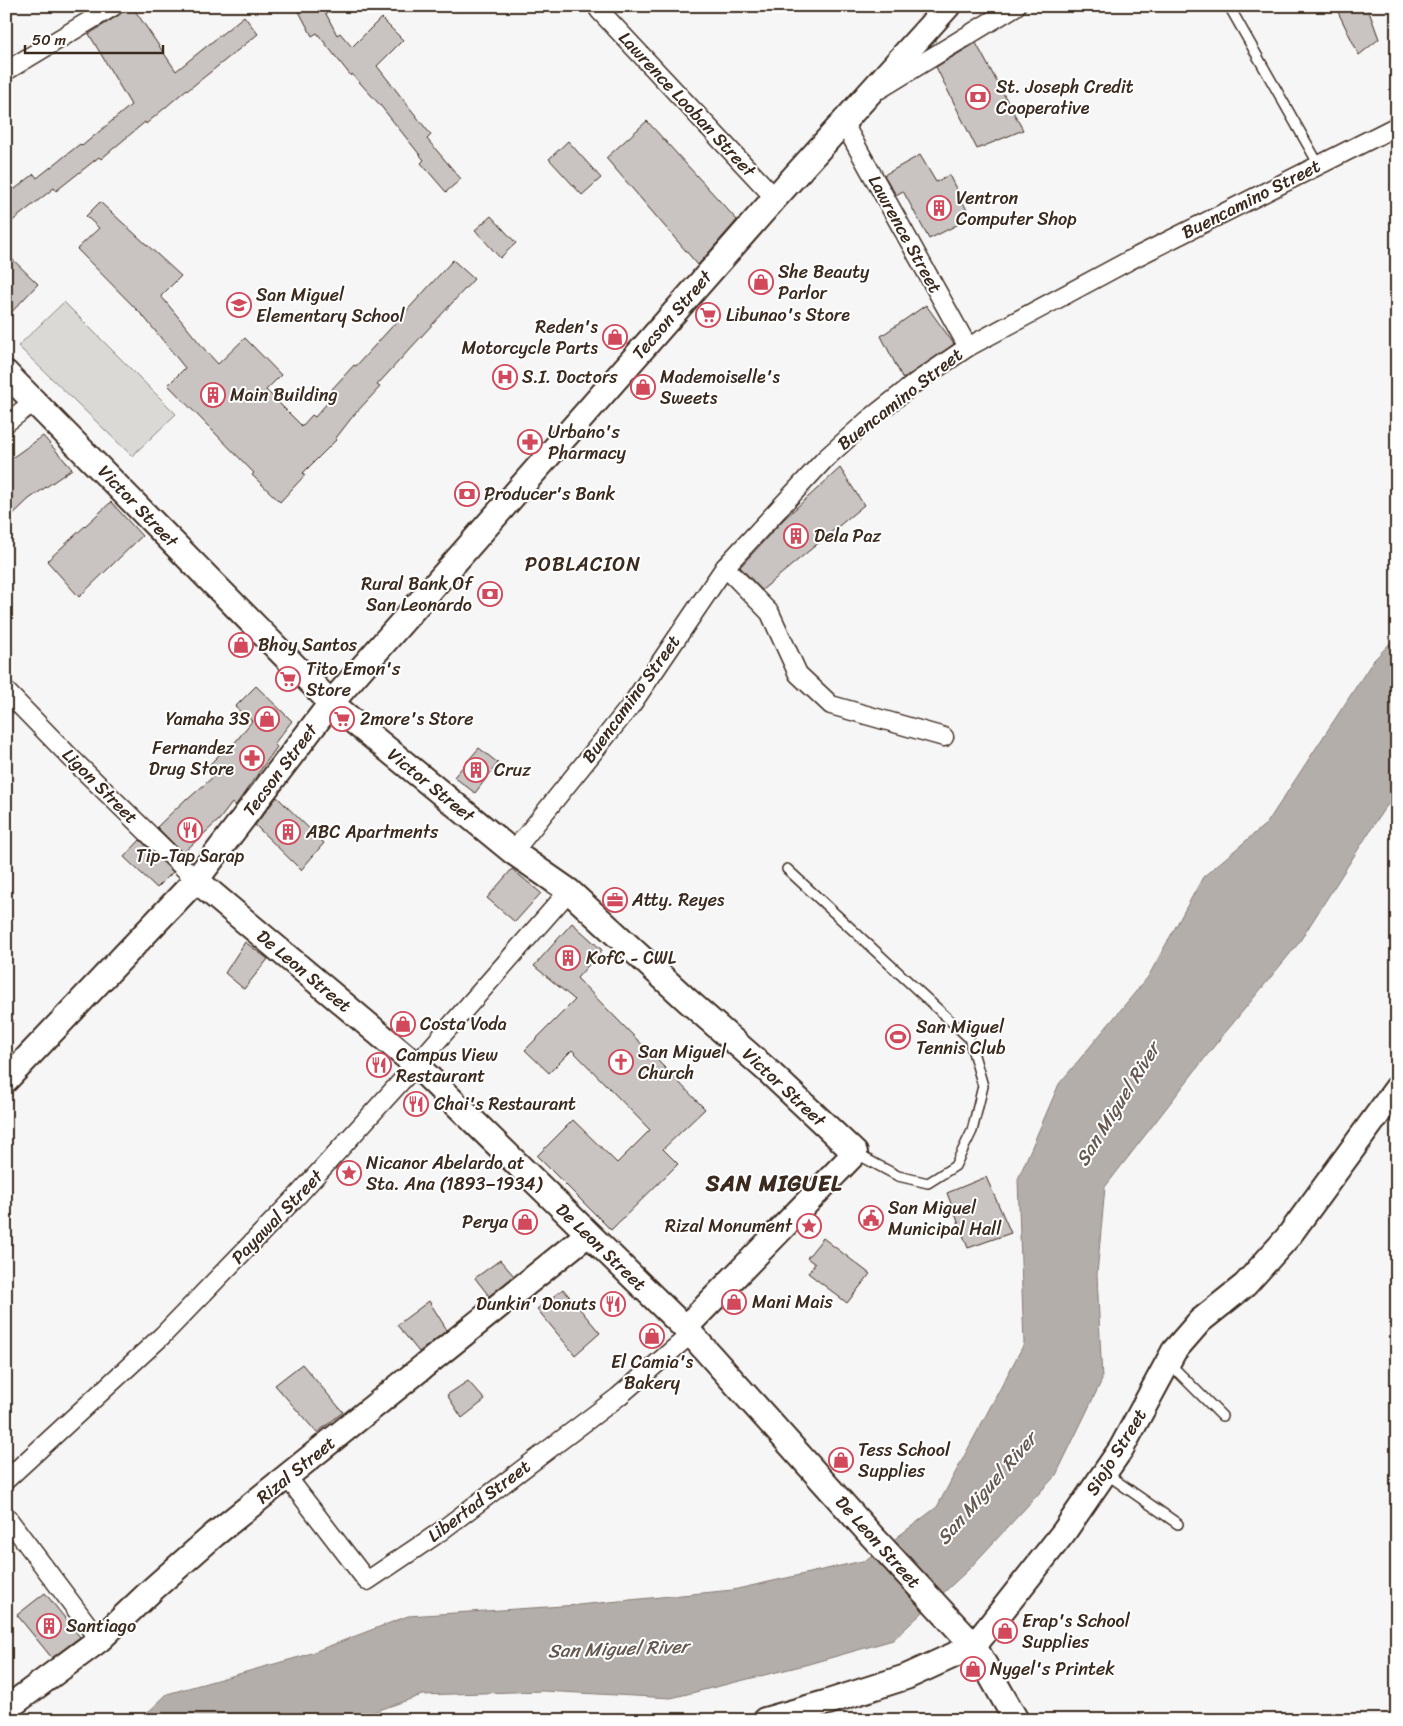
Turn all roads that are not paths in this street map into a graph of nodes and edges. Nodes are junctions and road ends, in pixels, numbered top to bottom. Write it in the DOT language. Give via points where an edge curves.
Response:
graph roads {
  1 [pos="114,6"];
  2 [pos="948,6"];
  3 [pos="1016,6"];
  4 [pos="1229,6"];
  5 [pos="599,10"];
  6 [pos="6,71"];
  7 [pos="868,96"];
  8 [pos="843,122"];
  9 [pos="1397,126"];
  10 [pos="1319,165"];
  11 [pos="775,198"];
  12 [pos="968,346"];
  13 [pos="6,373"];
  14 [pos="35,401"];
  15 [pos="6,424"];
  16 [pos="725,567"];
  17 [pos="6,690"];
  18 [pos="331,703"];
  19 [pos="944,737"];
  20 [pos="513,852"];
  21 [pos="786,869"];
  22 [pos="196,880"];
  23 [pos="569,892"];
  24 [pos="416,1065"];
  25 [pos="9,1070"];
  26 [pos="1397,1088"];
  27 [pos="855,1153"];
  28 [pos="588,1234"];
  29 [pos="688,1331"];
  30 [pos="1168,1362"];
  31 [pos="1222,1416"];
  32 [pos="1105,1472"];
  33 [pos="287,1477"];
  34 [pos="6,1480"];
  35 [pos="6,1516"];
  36 [pos="1178,1524"];
  37 [pos="99,1640"];
  38 [pos="970,1642"];
  39 [pos="6,1709"];
  40 [pos="765,1720"];
  41 [pos="1016,1720"];
  1 -- 6 [label="street"];
  2 -- 7 [label="main road, Tecson Street"];
  3 -- 7 [label="street"];
  4 -- 10 [label="lane"];
  5 -- 11 [label="street, Lawrence Looban Street"];
  7 -- 8 [label="main road, Tecson Street"];
  8 -- 11 [label="main road, Tecson Street"];
  8 -- 12 [label="street, Lawrence Street"];
  9 -- 10 [label="street, Buencamino Street"];
  10 -- 12 [label="street, Buencamino Street"];
  11 -- 18 [label="main road, Tecson Street"];
  12 -- 16 [label="street, Buencamino Street" via="868,420 825,459"];
  13 -- 14 [label="main road, Victor Street"];
  14 -- 15 [label="street"];
  14 -- 18 [label="main road, Victor Street"];
  16 -- 19 [label="street" via="770,613 798,674 831,706"];
  16 -- 20 [label="street, Buencamino Street" via="632,704"];
  17 -- 22 [label="street, Ligon Street" via="72,760"];
  18 -- 20 [label="main road, Victor Street"];
  18 -- 22 [label="main road, Tecson Street"];
  20 -- 23 [label="main road, Victor Street"];
  21 -- 27 [label="lane" via="969,1038 983,1086 972,1131 954,1166 928,1183 898,1176"];
  22 -- 24 [label="main road, De Leon Street"];
  22 -- 25 [label="main road, Tecson Street"];
  23 -- 24 [label="street, Payawal Street"];
  23 -- 27 [label="main road, Victor Street"];
  24 -- 28 [label="main road, De Leon Street"];
  24 -- 34 [label="street, Payawal Street" via="164,1335"];
  26 -- 30 [label="main road, Siojo Street" via="1288,1237 1245,1285 1200,1321"];
  27 -- 29 [label="main road, Libertad Street"];
  28 -- 29 [label="main road, De Leon Street"];
  28 -- 33 [label="main road, Rizal Street"];
  29 -- 33 [label="street, Libertad Street" via="618,1397 368,1582"];
  29 -- 38 [label="main road, De Leon Street"];
  30 -- 31 [label="lane"];
  30 -- 32 [label="main road, Siojo Street" via="1121,1450"];
  32 -- 36 [label="lane"];
  32 -- 38 [label="main road, Siojo Street" via="1064,1532"];
  33 -- 37 [label="main road, Rizal Street" via="214,1535"];
  35 -- 37 [label="street"];
  37 -- 39 [label="main road, Rizal Street"];
  38 -- 40 [label="main road, Siojo Street" via="906,1677"];
  38 -- 41 [label="main road, De Leon Street"];
}
